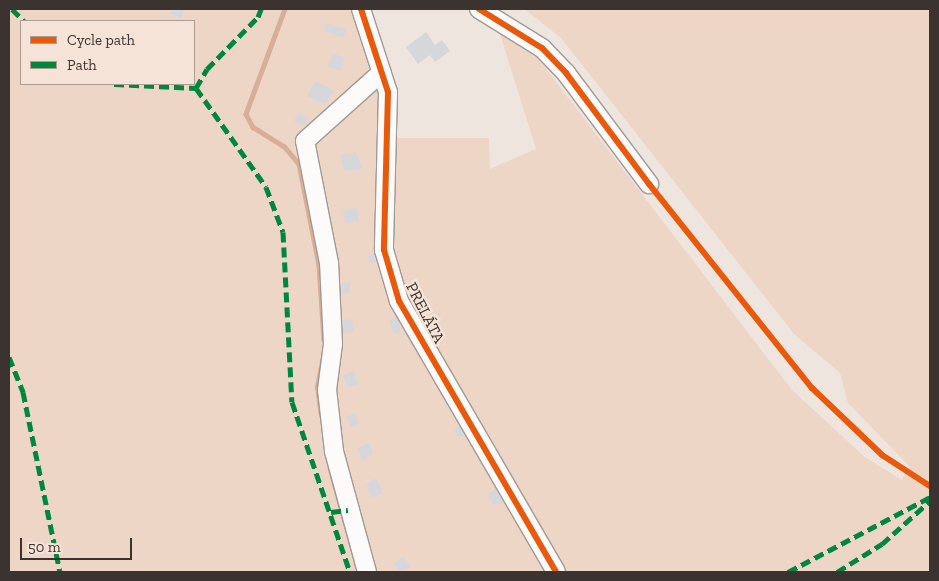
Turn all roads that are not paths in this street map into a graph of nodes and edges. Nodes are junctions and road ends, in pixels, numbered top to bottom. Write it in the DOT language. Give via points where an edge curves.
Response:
graph roads {
  1 [pos="362,9"];
  2 [pos="479,9"];
  3 [pos="382,72"];
  4 [pos="649,184"];
  5 [pos="367,572"];
  6 [pos="556,572"];
  1 -- 3 [label="street, PRELÁTA"];
  2 -- 4 [label="street" via="542,48"];
  3 -- 5 [label="street" via="305,141 329,263 334,344 327,390 334,451"];
  3 -- 6 [label="street, PRELÁTA" via="388,92 384,250 399,300"];
}
